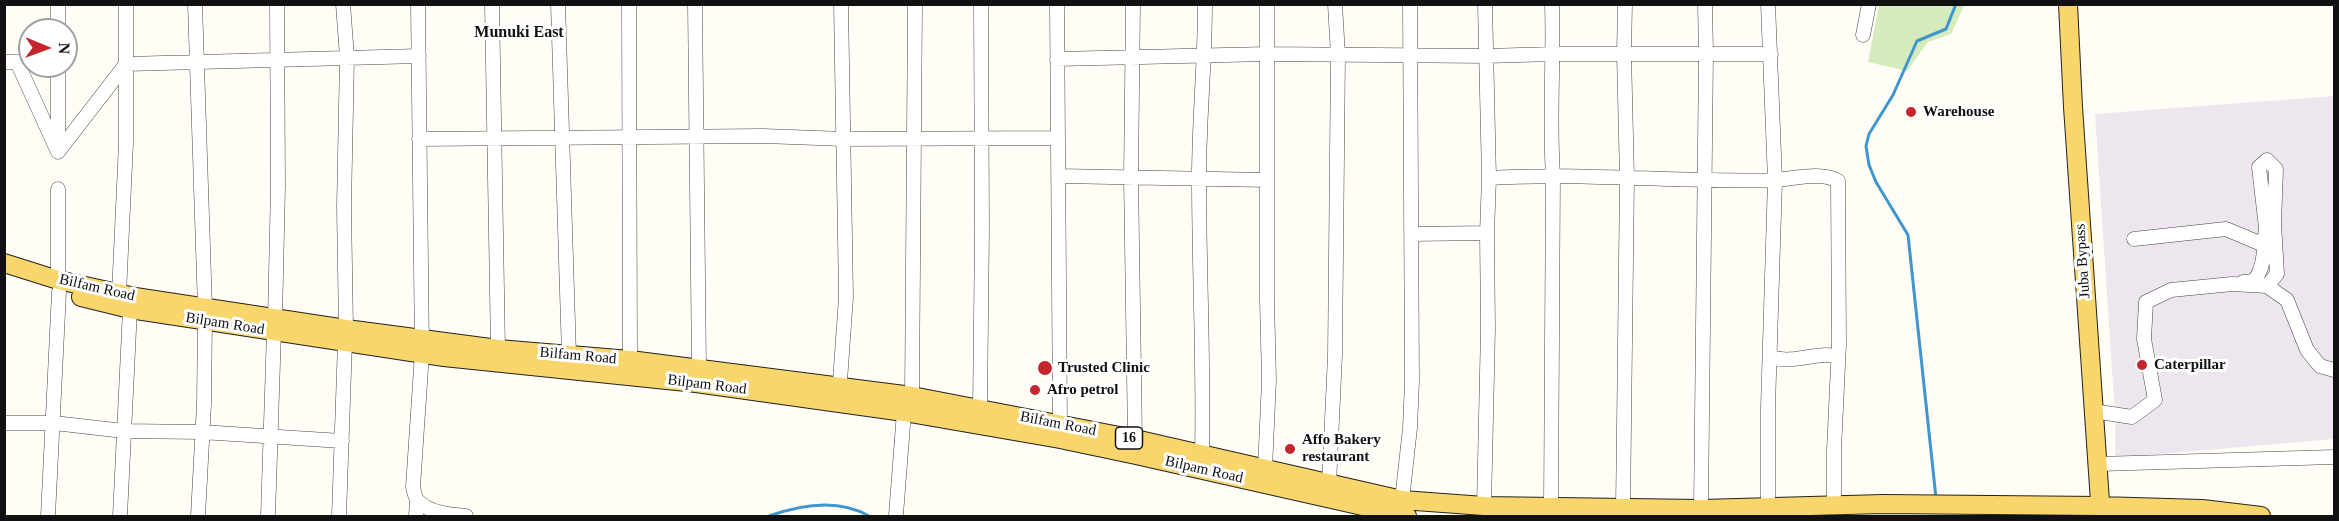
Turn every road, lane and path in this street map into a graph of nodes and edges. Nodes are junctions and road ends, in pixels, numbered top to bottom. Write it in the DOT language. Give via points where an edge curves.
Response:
graph roads {
  1 [pos="126,4"];
  2 [pos="195,4"];
  3 [pos="277,4"];
  4 [pos="343,4"];
  5 [pos="418,4"];
  6 [pos="492,4"];
  7 [pos="558,4"];
  8 [pos="629,4"];
  9 [pos="695,4"];
  10 [pos="842,4"];
  11 [pos="915,4"];
  12 [pos="981,4"];
  13 [pos="1057,4"];
  14 [pos="1133,4"];
  15 [pos="1205,4"];
  16 [pos="1267,4"];
  17 [pos="1335,4"];
  18 [pos="1410,4"];
  19 [pos="1485,4"];
  20 [pos="1552,4"];
  21 [pos="1625,4"];
  22 [pos="1705,4"];
  23 [pos="1768,4"];
  24 [pos="1869,4"];
  25 [pos="2068,4"];
  26 [pos="1863,35"];
  27 [pos="1706,53"];
  28 [pos="1267,54"];
  29 [pos="1410,54"];
  30 [pos="1554,54"];
  31 [pos="1623,54"];
  32 [pos="1771,54"];
  33 [pos="1205,55"];
  34 [pos="419,56"];
  35 [pos="1338,56"];
  36 [pos="1486,56"];
  37 [pos="347,57"];
  38 [pos="1057,58"];
  39 [pos="1134,58"];
  40 [pos="278,60"];
  41 [pos="4,62"];
  42 [pos="197,62"];
  43 [pos="126,64"];
  44 [pos="58,78"];
  45 [pos="628,138"];
  46 [pos="696,138"];
  47 [pos="1058,138"];
  48 [pos="494,139"];
  49 [pos="561,139"];
  50 [pos="844,139"];
  51 [pos="915,139"];
  52 [pos="982,139"];
  53 [pos="420,140"];
  54 [pos="58,152"];
  55 [pos="1553,175"];
  56 [pos="1059,176"];
  57 [pos="1131,177"];
  58 [pos="1489,178"];
  59 [pos="1627,178"];
  60 [pos="1704,179"];
  61 [pos="1199,180"];
  62 [pos="1267,180"];
  63 [pos="1774,180"];
  64 [pos="58,189"];
  65 [pos="1486,233"];
  66 [pos="1412,234"];
  67 [pos="2134,239"];
  68 [pos="2264,245"];
  69 [pos="4,263"];
  70 [pos="4,275"];
  71 [pos="2232,284"];
  72 [pos="59,286"];
  73 [pos="2267,286"];
  74 [pos="119,294"];
  75 [pos="130,309"];
  76 [pos="205,315"];
  77 [pos="275,325"];
  78 [pos="345,336"];
  79 [pos="422,346"];
  80 [pos="498,349"];
  81 [pos="569,355"];
  82 [pos="1770,357"];
  83 [pos="1838,357"];
  84 [pos="630,360"];
  85 [pos="699,368"];
  86 [pos="2334,370"];
  87 [pos="839,394"];
  88 [pos="908,404"];
  89 [pos="980,410"];
  90 [pos="2093,411"];
  91 [pos="4,423"];
  92 [pos="54,423"];
  93 [pos="1060,424"];
  94 [pos="124,431"];
  95 [pos="201,432"];
  96 [pos="272,435"];
  97 [pos="1135,439"];
  98 [pos="342,441"];
  99 [pos="1202,456"];
  100 [pos="2334,457"];
  101 [pos="2099,464"];
  102 [pos="1265,469"];
  103 [pos="1329,484"];
  104 [pos="417,500"];
  105 [pos="1551,505"];
  106 [pos="1484,506"];
  107 [pos="1834,506"];
  108 [pos="1768,507"];
  109 [pos="1623,508"];
  110 [pos="1701,509"];
  111 [pos="1403,511"];
  112 [pos="896,515"];
  113 [pos="48,516"];
  114 [pos="120,516"];
  115 [pos="198,516"];
  116 [pos="268,516"];
  117 [pos="339,516"];
  118 [pos="416,516"];
  119 [pos="466,516"];
  120 [pos="2101,516"];
  121 [pos="2261,516"];
  1 -- 43 [label="street"];
  2 -- 42 [label="street"];
  3 -- 40 [label="street"];
  4 -- 37 [label="street"];
  5 -- 34 [label="street"];
  6 -- 48 [label="street"];
  7 -- 49 [label="street"];
  8 -- 45 [label="street"];
  9 -- 46 [label="street"];
  10 -- 50 [label="street"];
  11 -- 51 [label="street"];
  12 -- 52 [label="street"];
  13 -- 38 [label="street"];
  14 -- 39 [label="street"];
  15 -- 33 [label="street"];
  16 -- 28 [label="street"];
  17 -- 35 [label="street"];
  18 -- 29 [label="street"];
  19 -- 36 [label="street"];
  20 -- 30 [label="street"];
  21 -- 31 [label="street"];
  22 -- 27 [label="street"];
  23 -- 32 [label="street"];
  24 -- 26 [label="street"];
  25 -- 90 [label="main road, Juba Bypass"];
  27 -- 31 [label="street"];
  27 -- 32 [label="street"];
  27 -- 60 [label="street"];
  28 -- 33 [label="street"];
  28 -- 35 [label="street"];
  28 -- 62 [label="street"];
  29 -- 35 [label="street"];
  29 -- 36 [label="street"];
  29 -- 66 [label="street"];
  30 -- 31 [label="street"];
  30 -- 36 [label="street"];
  30 -- 55 [label="street"];
  31 -- 59 [label="street"];
  32 -- 63 [label="street"];
  33 -- 39 [label="street"];
  33 -- 61 [label="street"];
  34 -- 37 [label="street"];
  34 -- 53 [label="street"];
  35 -- 103 [label="street" via="1335,355"];
  36 -- 58 [label="street"];
  37 -- 40 [label="street"];
  37 -- 78 [label="street"];
  38 -- 39 [label="street"];
  38 -- 47 [label="street"];
  39 -- 57 [label="street"];
  40 -- 42 [label="street"];
  40 -- 77 [label="street"];
  41 -- 54 [label="street" via="17,62"];
  42 -- 43 [label="street"];
  42 -- 76 [label="street"];
  43 -- 54 [label="street"];
  43 -- 74 [label="street"];
  44 -- 54 [label="street"];
  45 -- 46 [label="street"];
  45 -- 49 [label="street"];
  45 -- 84 [label="street"];
  46 -- 50 [label="street"];
  46 -- 85 [label="street"];
  47 -- 52 [label="street"];
  47 -- 56 [label="street"];
  48 -- 49 [label="street"];
  48 -- 53 [label="street"];
  48 -- 80 [label="street"];
  49 -- 81 [label="street"];
  50 -- 51 [label="street"];
  50 -- 87 [label="street" via="846,297"];
  51 -- 52 [label="street"];
  51 -- 88 [label="street"];
  52 -- 89 [label="street"];
  53 -- 79 [label="street"];
  55 -- 58 [label="street"];
  55 -- 59 [label="street"];
  55 -- 105 [label="street"];
  56 -- 57 [label="street"];
  56 -- 93 [label="street"];
  57 -- 61 [label="street"];
  57 -- 97 [label="street"];
  58 -- 65 [label="street"];
  59 -- 60 [label="street"];
  59 -- 109 [label="street"];
  60 -- 63 [label="street"];
  60 -- 110 [label="street"];
  61 -- 62 [label="street"];
  61 -- 99 [label="street"];
  62 -- 102 [label="street" via="1269,380"];
  63 -- 82 [label="street"];
  63 -- 83 [label="street" via="1826,177 1838,181"];
  64 -- 72 [label="street"];
  65 -- 66 [label="street"];
  65 -- 106 [label="street"];
  66 -- 111 [label="street" via="1412,381"];
  67 -- 68 [label="street" via="2226,230"];
  68 -- 71 [label="street" via="2264,257 2254,281"];
  68 -- 73 [label="street" via="2266,228 2259,167 2268,160 2277,169 2277,274"];
  69 -- 72 [label="main road, Bilfam Road / 16"];
  70 -- 72 [label="main road, Bilpam Road / 16"];
  71 -- 73 [label="street"];
  71 -- 90 [label="street" via="2171,290 2146,302 2144,339 2155,400 2132,417"];
  72 -- 74 [label="main road, Bilfam Road / 16"];
  72 -- 75 [label="main road, Bilpam Road / 16"];
  72 -- 92 [label="street"];
  73 -- 86 [label="street" via="2287,300 2307,350 2320,366"];
  74 -- 76 [label="main road, Bilfam Road / 16"];
  75 -- 76 [label="main road, Bilpam Road / 16"];
  75 -- 94 [label="street"];
  76 -- 77 [label="main road, Bilpam Road / 16"];
  76 -- 95 [label="street"];
  77 -- 78 [label="main road, Bilpam Road / 16"];
  77 -- 96 [label="street"];
  78 -- 79 [label="main road, Bilpam Road / 16"];
  78 -- 98 [label="street"];
  79 -- 80 [label="main road, Bilfam Road / 16"];
  79 -- 87 [label="main road, Bilpam Road / 16" via="499,364"];
  79 -- 104 [label="street" via="413,486"];
  80 -- 81 [label="main road, Bilfam Road / 16"];
  81 -- 84 [label="main road, Bilfam Road / 16"];
  82 -- 83 [label="street"];
  82 -- 108 [label="street"];
  83 -- 107 [label="street"];
  84 -- 85 [label="main road, Bilfam Road / 16"];
  85 -- 87 [label="main road, Bilfam Road / 16"];
  87 -- 88 [label="main road, Bilpam Road / 16"];
  88 -- 89 [label="main road, Bilfam Road / 16"];
  88 -- 111 [label="main road, Bilpam Road / 16"];
  88 -- 112 [label="street"];
  89 -- 93 [label="main road, Bilfam Road / 16"];
  90 -- 101 [label="main road, Juba Bypass"];
  91 -- 92 [label="street"];
  92 -- 94 [label="street"];
  92 -- 113 [label="street"];
  93 -- 97 [label="main road, Bilfam Road / 16"];
  94 -- 95 [label="street"];
  94 -- 114 [label="street"];
  95 -- 96 [label="street"];
  95 -- 115 [label="street"];
  96 -- 98 [label="street"];
  96 -- 116 [label="street"];
  97 -- 99 [label="main road, Bilfam Road / 16"];
  98 -- 117 [label="street"];
  99 -- 102 [label="main road, Bilfam Road / 16"];
  100 -- 101 [label="street"];
  101 -- 120 [label="main road, Juba Bypass"];
  102 -- 103 [label="main road, Bilfam Road / 16"];
  103 -- 111 [label="main road, Bilfam Road / 16"];
  104 -- 118 [label="street"];
  104 -- 119 [label="street" via="444,514"];
  105 -- 106 [label="main road, Bilfam Road / 16"];
  105 -- 109 [label="main road, Bilfam Road / 16"];
  106 -- 111 [label="main road, Bilfam Road / 16"];
  107 -- 108 [label="main road, Bilfam Road / 16"];
  107 -- 121 [label="main road, Bilfam Road / 16" via="2202,509"];
  108 -- 110 [label="main road, Bilfam Road / 16"];
  109 -- 110 [label="main road, Bilfam Road / 16"];
}
